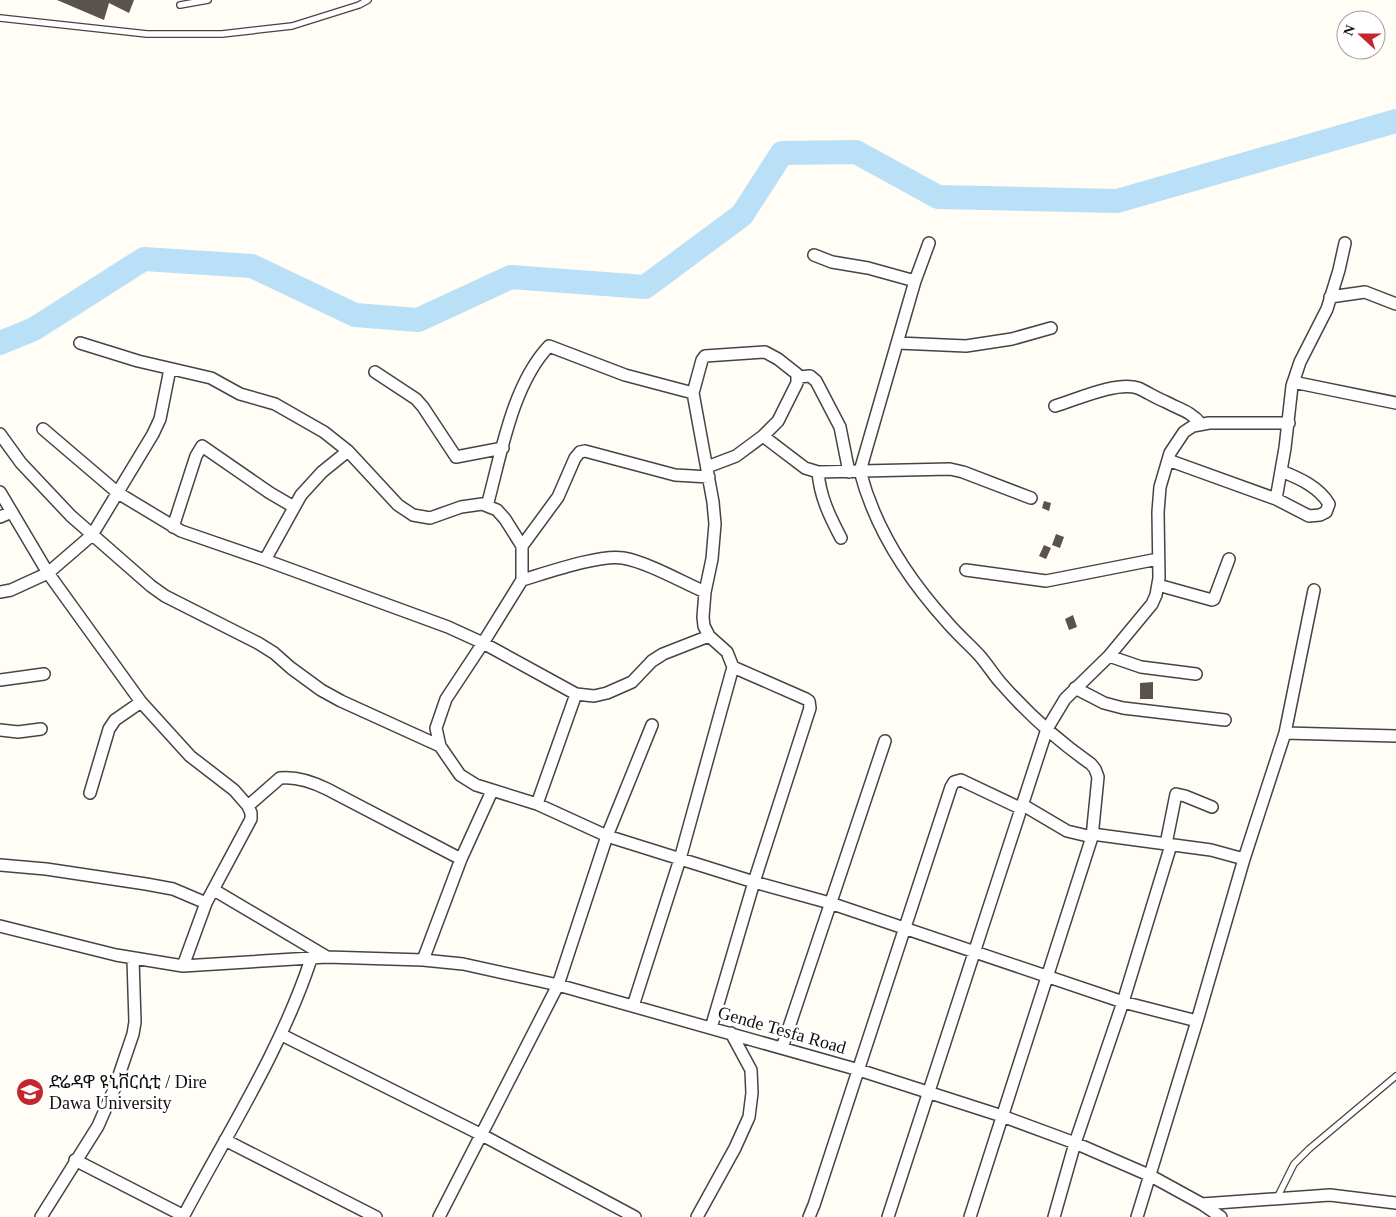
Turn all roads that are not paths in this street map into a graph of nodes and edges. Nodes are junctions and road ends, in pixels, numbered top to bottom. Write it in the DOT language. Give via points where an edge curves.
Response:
graph roads {
  1 [pos="208,0"];
  2 [pos="368,0"];
  3 [pos="180,5"];
  4 [pos="0,18"];
  5 [pos="929,243"];
  6 [pos="1345,243"];
  7 [pos="814,255"];
  8 [pos="915,281"];
  9 [pos="1330,298"];
  10 [pos="1396,304"];
  11 [pos="1051,328"];
  12 [pos="80,343"];
  13 [pos="898,343"];
  14 [pos="170,369"];
  15 [pos="375,372"];
  16 [pos="798,377"];
  17 [pos="1293,382"];
  18 [pos="693,392"];
  19 [pos="1396,403"];
  20 [pos="1055,406"];
  21 [pos="1288,423"];
  22 [pos="1201,424"];
  23 [pos="43,429"];
  24 [pos="0,434"];
  25 [pos="763,436"];
  26 [pos="503,448"];
  27 [pos="348,451"];
  28 [pos="1168,460"];
  29 [pos="1282,471"];
  30 [pos="708,472"];
  31 [pos="818,472"];
  32 [pos="854,472"];
  33 [pos="0,492"];
  34 [pos="118,493"];
  35 [pos="1031,498"];
  36 [pos="1276,499"];
  37 [pos="487,506"];
  38 [pos="294,507"];
  39 [pos="12,512"];
  40 [pos="0,517"];
  41 [pos="172,527"];
  42 [pos="92,536"];
  43 [pos="841,538"];
  44 [pos="522,546"];
  45 [pos="1158,559"];
  46 [pos="1229,559"];
  47 [pos="265,560"];
  48 [pos="966,570"];
  49 [pos="48,573"];
  50 [pos="522,580"];
  51 [pos="1158,585"];
  52 [pos="1314,590"];
  53 [pos="0,592"];
  54 [pos="705,592"];
  55 [pos="709,636"];
  56 [pos="483,643"];
  57 [pos="1109,656"];
  58 [pos="733,667"];
  59 [pos="44,674"];
  60 [pos="1196,674"];
  61 [pos="0,680"];
  62 [pos="1075,688"];
  63 [pos="576,694"];
  64 [pos="140,702"];
  65 [pos="1226,720"];
  66 [pos="652,725"];
  67 [pos="41,729"];
  68 [pos="1047,729"];
  69 [pos="0,730"];
  70 [pos="1285,733"];
  71 [pos="1396,736"];
  72 [pos="885,741"];
  73 [pos="440,746"];
  74 [pos="492,792"];
  75 [pos="90,793"];
  76 [pos="537,804"];
  77 [pos="248,806"];
  78 [pos="1212,806"];
  79 [pos="1022,807"];
  80 [pos="1092,835"];
  81 [pos="607,836"];
  82 [pos="1169,844"];
  83 [pos="680,859"];
  84 [pos="1244,859"];
  85 [pos="461,860"];
  86 [pos="0,866"];
  87 [pos="754,882"];
  88 [pos="214,890"];
  89 [pos="206,903"];
  90 [pos="830,903"];
  91 [pos="0,926"];
  92 [pos="904,927"];
  93 [pos="976,953"];
  94 [pos="326,957"];
  95 [pos="133,959"];
  96 [pos="311,959"];
  97 [pos="423,960"];
  98 [pos="183,966"];
  99 [pos="1048,977"];
  100 [pos="558,985"];
  101 [pos="1123,1002"];
  102 [pos="633,1006"];
  103 [pos="1197,1021"];
  104 [pos="710,1028"];
  105 [pos="731,1034"];
  106 [pos="282,1035"];
  107 [pos="782,1048"];
  108 [pos="859,1070"];
  109 [pos="1396,1076"];
  110 [pos="929,1092"];
  111 [pos="1002,1116"];
  112 [pos="482,1135"];
  113 [pos="226,1140"];
  114 [pos="1075,1143"];
  115 [pos="75,1160"];
  116 [pos="1151,1176"];
  117 [pos="1277,1198"];
  118 [pos="1396,1203"];
  119 [pos="1202,1204"];
  120 [pos="184,1216"];
  121 [pos="41,1217"];
  122 [pos="376,1217"];
  123 [pos="439,1217"];
  124 [pos="635,1217"];
  125 [pos="697,1217"];
  126 [pos="809,1217"];
  127 [pos="888,1217"];
  128 [pos="970,1217"];
  129 [pos="1054,1217"];
  130 [pos="1137,1217"];
  131 [pos="1221,1217"];
  1 -- 3 [label="lane"];
  2 -- 4 [label="lane" via="292,26 222,34 147,34"];
  5 -- 8 [label="street"];
  6 -- 9 [label="street"];
  7 -- 8 [label="street"];
  8 -- 13 [label="street"];
  9 -- 10 [label="street" via="1365,292"];
  9 -- 17 [label="street"];
  11 -- 13 [label="street" via="1012,339 966,346"];
  12 -- 14 [label="street"];
  13 -- 32 [label="street"];
  14 -- 27 [label="street" via="211,378 240,394 275,404 324,432"];
  14 -- 34 [label="street" via="160,419"];
  15 -- 26 [label="street" via="416,399 456,457"];
  16 -- 18 [label="street" via="765,352 705,356"];
  16 -- 25 [label="street" via="778,421"];
  16 -- 32 [label="street" via="810,376 816,381 840,427"];
  17 -- 19 [label="street"];
  17 -- 21 [label="street"];
  18 -- 26 [label="street" via="625,375 549,346 525,382"];
  18 -- 30 [label="street"];
  20 -- 22 [label="street" via="1112,388 1137,388 1195,416"];
  21 -- 22 [label="street"];
  21 -- 29 [label="street"];
  22 -- 28 [label="street" via="1184,432"];
  23 -- 34 [label="street"];
  24 -- 42 [label="street" via="21,463"];
  25 -- 30 [label="street"];
  25 -- 31 [label="street" via="805,468"];
  26 -- 37 [label="street"];
  27 -- 37 [label="street" via="398,505 413,515 430,518 462,507"];
  27 -- 38 [label="street" via="322,472"];
  28 -- 36 [label="street"];
  28 -- 45 [label="street" via="1160,487"];
  29 -- 36 [label="street"];
  29 -- 36 [label="street" via="1315,489 1329,504 1326,512 1309,516"];
  30 -- 44 [label="street" via="675,475 580,452 558,497"];
  30 -- 54 [label="street" via="715,524"];
  31 -- 32 [label="street"];
  31 -- 43 [label="street" via="826,510"];
  32 -- 35 [label="street" via="950,469"];
  32 -- 68 [label="street" via="908,574 1014,698"];
  33 -- 39 [label="street"];
  34 -- 41 [label="street"];
  34 -- 42 [label="street"];
  37 -- 44 [label="street" via="497,510 505,519"];
  38 -- 41 [label="street" via="202,446"];
  38 -- 47 [label="street"];
  39 -- 40 [label="street"];
  39 -- 49 [label="street"];
  41 -- 47 [label="street"];
  42 -- 49 [label="street"];
  42 -- 73 [label="street" via="165,596 258,643 341,701"];
  44 -- 50 [label="street"];
  45 -- 48 [label="street" via="1046,581"];
  45 -- 51 [label="street"];
  46 -- 51 [label="street" via="1212,600"];
  47 -- 56 [label="street"];
  49 -- 53 [label="street"];
  49 -- 64 [label="street"];
  50 -- 54 [label="street" via="596,560 622,558 636,561"];
  50 -- 56 [label="street"];
  51 -- 57 [label="street" via="1152,604"];
  52 -- 70 [label="street"];
  54 -- 55 [label="street" via="703,618"];
  55 -- 58 [label="street" via="727,652"];
  55 -- 63 [label="street" via="663,654 632,682 607,694"];
  56 -- 63 [label="street"];
  56 -- 73 [label="street" via="446,699 436,728"];
  57 -- 60 [label="street" via="1141,667"];
  57 -- 62 [label="street"];
  58 -- 83 [label="street"];
  58 -- 87 [label="street" via="809,701 810,708"];
  59 -- 61 [label="street"];
  62 -- 65 [label="street" via="1104,703 1123,708"];
  62 -- 68 [label="street"];
  63 -- 76 [label="street"];
  64 -- 75 [label="street" via="114,720 109,729"];
  64 -- 77 [label="street" via="190,756 234,790"];
  66 -- 81 [label="street"];
  67 -- 69 [label="street"];
  68 -- 79 [label="street"];
  68 -- 80 [label="street" via="1095,768 1098,777"];
  70 -- 71 [label="street"];
  70 -- 84 [label="street"];
  72 -- 90 [label="street"];
  73 -- 74 [label="street" via="460,775"];
  74 -- 76 [label="street"];
  74 -- 85 [label="street"];
  76 -- 81 [label="street"];
  77 -- 85 [label="street" via="280,778 296,778 328,789"];
  77 -- 88 [label="street" via="251,819"];
  78 -- 82 [label="street" via="1176,794"];
  79 -- 80 [label="street" via="1066,831"];
  79 -- 92 [label="street" via="960,780 954,782"];
  79 -- 93 [label="street"];
  80 -- 82 [label="street"];
  80 -- 99 [label="street"];
  81 -- 83 [label="street"];
  81 -- 100 [label="street"];
  82 -- 84 [label="street"];
  82 -- 101 [label="street"];
  83 -- 87 [label="street"];
  83 -- 102 [label="street"];
  84 -- 103 [label="street"];
  85 -- 97 [label="street"];
  86 -- 89 [label="street" via="46,869 146,884 173,889"];
  87 -- 90 [label="street"];
  87 -- 104 [label="street"];
  88 -- 89 [label="street"];
  88 -- 94 [label="street"];
  89 -- 98 [label="street"];
  90 -- 92 [label="street"];
  90 -- 107 [label="street"];
  91 -- 95 [label="street, Gende Tesfa Road"];
  92 -- 93 [label="street"];
  92 -- 108 [label="street"];
  93 -- 99 [label="street"];
  93 -- 110 [label="street"];
  94 -- 96 [label="street, Gende Tesfa Road"];
  94 -- 97 [label="street, Gende Tesfa Road"];
  95 -- 98 [label="street, Gende Tesfa Road"];
  95 -- 115 [label="street" via="133,1034 105,1111"];
  96 -- 98 [label="street, Gende Tesfa Road"];
  96 -- 106 [label="street"];
  97 -- 100 [label="street, Gende Tesfa Road" via="463,964"];
  99 -- 101 [label="street"];
  99 -- 111 [label="street"];
  100 -- 102 [label="street, Gende Tesfa Road"];
  100 -- 112 [label="street"];
  101 -- 103 [label="street"];
  101 -- 114 [label="street"];
  102 -- 104 [label="street, Gende Tesfa Road"];
  103 -- 116 [label="street"];
  104 -- 105 [label="street, Gende Tesfa Road"];
  105 -- 107 [label="street, Gende Tesfa Road"];
  105 -- 125 [label="street" via="751,1070 749,1117"];
  106 -- 112 [label="street"];
  106 -- 113 [label="street"];
  107 -- 108 [label="street, Gende Tesfa Road"];
  108 -- 110 [label="street, Gende Tesfa Road"];
  108 -- 126 [label="street"];
  109 -- 117 [label="lane" via="1294,1164"];
  110 -- 111 [label="street, Gende Tesfa Road"];
  110 -- 127 [label="street"];
  111 -- 114 [label="street, Gende Tesfa Road"];
  111 -- 128 [label="street"];
  112 -- 123 [label="street"];
  112 -- 124 [label="street"];
  113 -- 120 [label="street"];
  113 -- 122 [label="street"];
  114 -- 116 [label="street, Gende Tesfa Road"];
  114 -- 129 [label="street"];
  115 -- 120 [label="street"];
  115 -- 121 [label="street"];
  116 -- 119 [label="street, Gende Tesfa Road"];
  116 -- 130 [label="street"];
  117 -- 118 [label="street" via="1330,1195"];
  117 -- 119 [label="street"];
  119 -- 131 [label="street, Gende Tesfa Road"];
}
